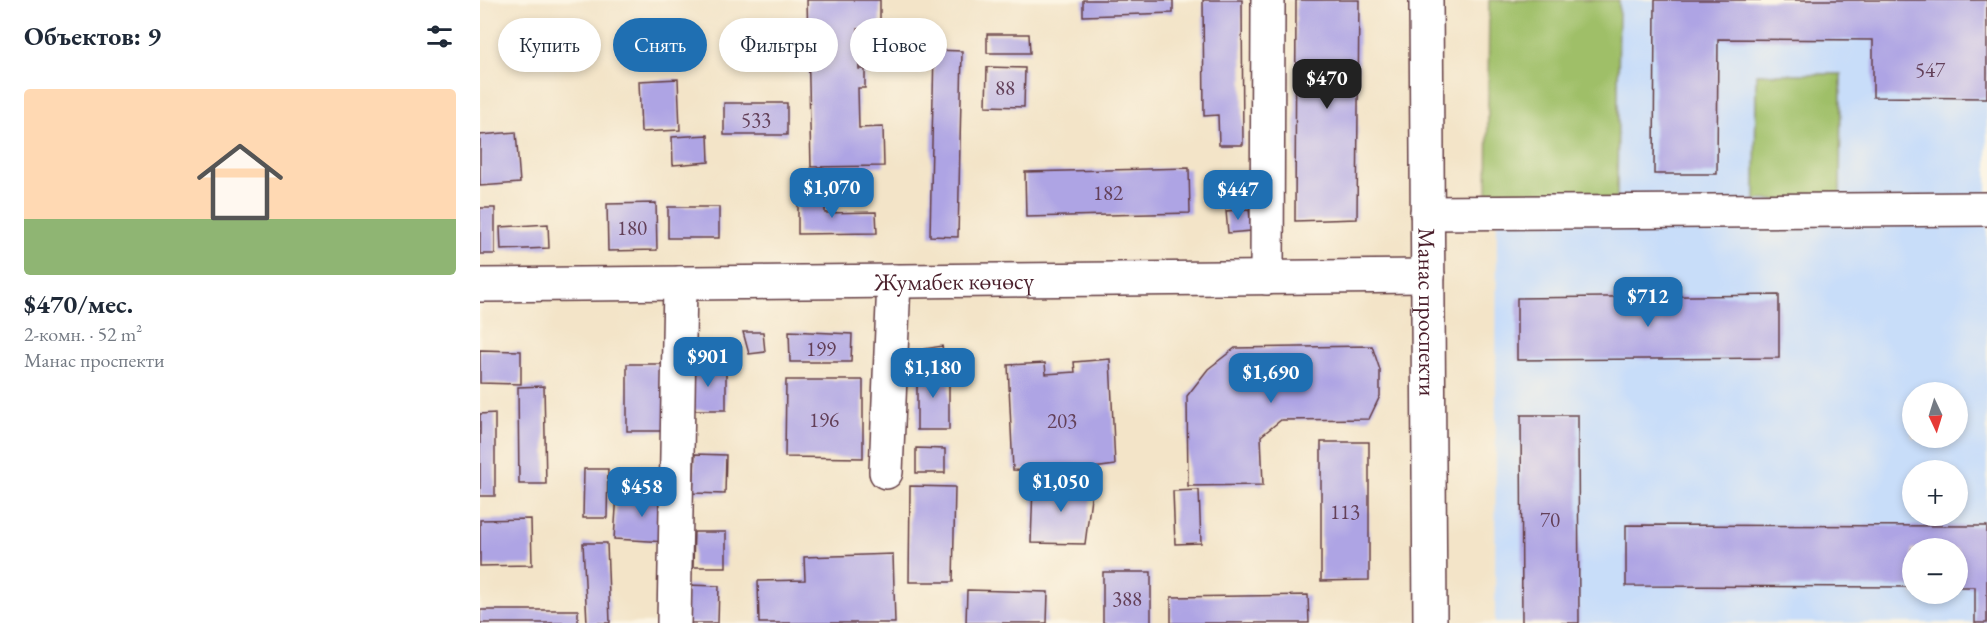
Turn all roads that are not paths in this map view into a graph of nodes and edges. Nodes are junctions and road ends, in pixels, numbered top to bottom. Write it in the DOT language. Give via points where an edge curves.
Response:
graph roads {
  1 [pos="1268,0"];
  2 [pos="1426,0"];
  3 [pos="1987,209"];
  4 [pos="1427,213"];
  5 [pos="1428,276"];
  6 [pos="1267,278"];
  7 [pos="894,281"];
  8 [pos="680,283"];
  9 [pos="480,285"];
  10 [pos="886,472"];
  11 [pos="674,623"];
  12 [pos="1430,623"];
  1 -- 6 [label="street"];
  2 -- 4 [label="street, Манас проспекти"];
  3 -- 4 [label="street"];
  4 -- 5 [label="street, Манас проспекти"];
  5 -- 6 [label="street, Жумабек көчөсү"];
  5 -- 12 [label="street, Манас проспекти"];
  6 -- 7 [label="street, Жумабек көчөсү"];
  7 -- 8 [label="street, Жумабек көчөсү"];
  7 -- 10 [label="street"];
  8 -- 9 [label="street, Жумабек көчөсү"];
  8 -- 11 [label="street"];
}
